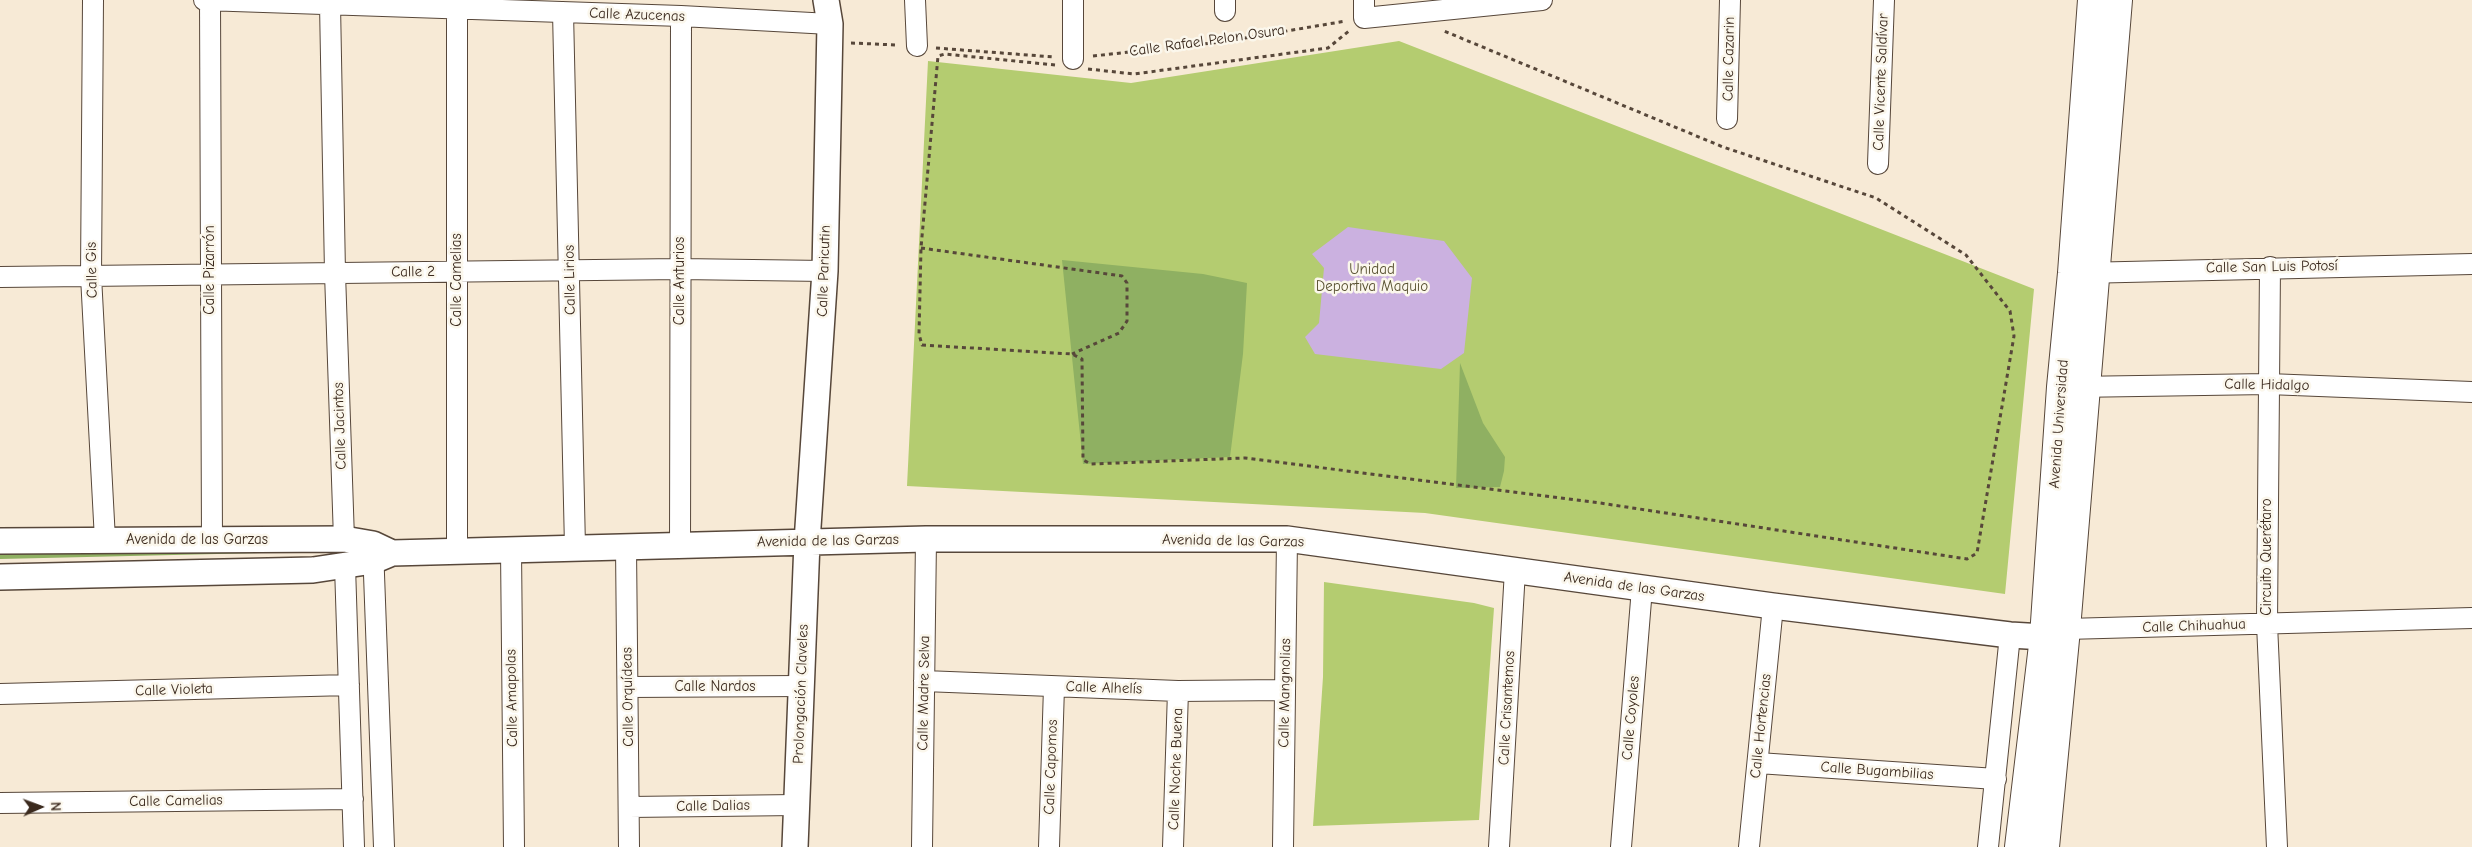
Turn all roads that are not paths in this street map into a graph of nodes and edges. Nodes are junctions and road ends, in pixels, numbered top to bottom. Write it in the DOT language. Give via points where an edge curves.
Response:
graph roads {
  1 [pos="93,0"];
  2 [pos="204,0"];
  3 [pos="210,0"];
  4 [pos="826,0"];
  5 [pos="915,0"];
  6 [pos="1073,0"];
  7 [pos="1542,0"];
  8 [pos="1730,0"];
  9 [pos="1884,0"];
  10 [pos="2092,0"];
  11 [pos="2118,0"];
  12 [pos="1510,2"];
  13 [pos="330,4"];
  14 [pos="457,9"];
  15 [pos="1364,9"];
  16 [pos="564,12"];
  17 [pos="681,16"];
  18 [pos="830,33"];
  19 [pos="917,46"];
  20 [pos="1073,64"];
  21 [pos="1727,119"];
  22 [pos="1878,164"];
  23 [pos="2472,264"];
  24 [pos="2270,267"];
  25 [pos="680,268"];
  26 [pos="569,270"];
  27 [pos="457,271"];
  28 [pos="825,271"];
  29 [pos="335,273"];
  30 [pos="2084,273"];
  31 [pos="210,275"];
  32 [pos="91,276"];
  33 [pos="0,278"];
  34 [pos="2268,384"];
  35 [pos="2073,387"];
  36 [pos="2472,392"];
  37 [pos="344,539"];
  38 [pos="926,539"];
  39 [pos="1287,539"];
  40 [pos="105,540"];
  41 [pos="0,541"];
  42 [pos="212,541"];
  43 [pos="807,542"];
  44 [pos="680,545"];
  45 [pos="626,546"];
  46 [pos="575,547"];
  47 [pos="511,550"];
  48 [pos="457,551"];
  49 [pos="380,553"];
  50 [pos="345,566"];
  51 [pos="1515,570"];
  52 [pos="0,577"];
  53 [pos="1642,588"];
  54 [pos="1773,606"];
  55 [pos="2472,618"];
  56 [pos="2267,624"];
  57 [pos="2055,633"];
  58 [pos="2010,634"];
  59 [pos="924,681"];
  60 [pos="349,685"];
  61 [pos="802,686"];
  62 [pos="628,687"];
  63 [pos="1054,687"];
  64 [pos="1284,690"];
  65 [pos="1178,691"];
  66 [pos="0,694"];
  67 [pos="1758,763"];
  68 [pos="1996,779"];
  69 [pos="353,799"];
  70 [pos="0,803"];
  71 [pos="797,805"];
  72 [pos="629,807"];
  73 [pos="354,847"];
  74 [pos="384,847"];
  75 [pos="514,847"];
  76 [pos="629,847"];
  77 [pos="795,847"];
  78 [pos="922,847"];
  79 [pos="1049,847"];
  80 [pos="1173,847"];
  81 [pos="1283,847"];
  82 [pos="1499,847"];
  83 [pos="1621,847"];
  84 [pos="1749,847"];
  85 [pos="1988,847"];
  86 [pos="2019,847"];
  87 [pos="2044,847"];
  88 [pos="2277,847"];
  1 -- 32 [label="street, Calle Gis"];
  2 -- 3 [label="street, Calle Azucenas"];
  3 -- 13 [label="street, Calle Azucenas"];
  3 -- 31 [label="street, Calle Pizarrón"];
  4 -- 18 [label="street, Calle Paricutin"];
  5 -- 19 [label="street"];
  6 -- 20 [label="street"];
  7 -- 12 [label="street"];
  8 -- 21 [label="street, Calle Cazarin"];
  9 -- 22 [label="street, Calle Vicente Saldívar"];
  10 -- 30 [label="main road, Avenida Universidad"];
  11 -- 30 [label="main road, Avenida Universidad"];
  12 -- 15 [label="street"];
  13 -- 14 [label="street, Calle Azucenas"];
  13 -- 29 [label="street, Calle Jacintos"];
  14 -- 16 [label="street, Calle Azucenas"];
  14 -- 27 [label="street, Calle Camelias"];
  16 -- 17 [label="street, Calle Azucenas"];
  16 -- 26 [label="street, Calle Lirios"];
  17 -- 18 [label="street, Calle Azucenas"];
  17 -- 25 [label="street, Calle Anturios"];
  18 -- 28 [label="street, Calle Paricutin"];
  23 -- 24 [label="street, Calle San Luis Potosí"];
  24 -- 30 [label="street, Calle San Luis Potosí"];
  24 -- 34 [label="street, Circuito Querétaro"];
  25 -- 26 [label="street, Calle 2"];
  25 -- 28 [label="street, Calle 2"];
  25 -- 44 [label="street, Calle Anturios"];
  26 -- 27 [label="street, Calle 2"];
  26 -- 46 [label="street, Calle Lirios"];
  27 -- 29 [label="street, Calle 2"];
  27 -- 48 [label="street, Calle Camelias"];
  28 -- 43 [label="street, Calle Paricutin"];
  29 -- 31 [label="street, Calle 2"];
  29 -- 37 [label="street, Calle Jacintos"];
  30 -- 35 [label="main road, Avenida Universidad"];
  31 -- 32 [label="street, Calle 2"];
  31 -- 42 [label="street, Calle Pizarrón"];
  32 -- 33 [label="street, Calle 2"];
  32 -- 40 [label="street, Calle Gis"];
  34 -- 35 [label="street, Calle Hidalgo"];
  34 -- 36 [label="street, Calle Hidalgo"];
  34 -- 56 [label="street, Circuito Querétaro"];
  35 -- 57 [label="main road, Avenida Universidad"];
  37 -- 42 [label="street, Avenida de las Garzas"];
  37 -- 49 [label="street, Avenida de las Garzas"];
  37 -- 50 [label="street, Calle Jacintos"];
  38 -- 39 [label="street, Avenida de las Garzas"];
  38 -- 43 [label="street, Avenida de las Garzas"];
  38 -- 59 [label="street, Calle Madre Selva"];
  39 -- 51 [label="street, Avenida de las Garzas"];
  39 -- 64 [label="street, Calle Mangnolias"];
  40 -- 41 [label="street, Avenida de las Garzas"];
  40 -- 42 [label="street, Avenida de las Garzas"];
  43 -- 44 [label="street, Avenida de las Garzas"];
  43 -- 61 [label="street, Prolongación Claveles"];
  44 -- 45 [label="street, Avenida de las Garzas"];
  45 -- 46 [label="street, Avenida de las Garzas"];
  45 -- 62 [label="street, Calle Orquídeas"];
  46 -- 47 [label="street, Avenida de las Garzas"];
  47 -- 48 [label="street, Avenida de las Garzas"];
  47 -- 75 [label="street, Calle Amapolas"];
  48 -- 49 [label="street, Avenida de las Garzas"];
  49 -- 50 [label="street, Avenida de las Garzas"];
  49 -- 74 [label="street"];
  50 -- 52 [label="street, Avenida de las Garzas" via="313,570"];
  50 -- 60 [label="street, Calle Jacintos"];
  51 -- 53 [label="street, Avenida de las Garzas"];
  51 -- 82 [label="street, Calle Crisantemos"];
  53 -- 54 [label="street, Avenida de las Garzas"];
  53 -- 83 [label="street, Calle Coyoles"];
  54 -- 58 [label="street, Avenida de las Garzas"];
  54 -- 67 [label="street, Calle Hortencias"];
  55 -- 56 [label="street, Calle Chihuahua"];
  56 -- 57 [label="street, Calle Chihuahua"];
  56 -- 88 [label="street, Circuito Querétaro"];
  57 -- 58 [label="street, Avenida de las Garzas"];
  57 -- 86 [label="main road, Avenida Universidad"];
  57 -- 87 [label="main road, Avenida Universidad"];
  58 -- 68 [label="street"];
  59 -- 63 [label="street, Calle Alhelís"];
  59 -- 78 [label="street, Calle Madre Selva"];
  60 -- 66 [label="street, Calle Violeta"];
  60 -- 69 [label="street, Calle Jacintos"];
  61 -- 62 [label="street, Calle Nardos"];
  61 -- 71 [label="street, Prolongación Claveles"];
  62 -- 72 [label="street, Calle Orquídeas"];
  63 -- 65 [label="street, Calle Alhelís"];
  63 -- 79 [label="street, Calle Capomos"];
  64 -- 65 [label="street, Calle Alhelís"];
  64 -- 81 [label="street, Calle Mangnolias"];
  65 -- 80 [label="street, Calle Noche Buena"];
  67 -- 68 [label="street, Calle Bugambilias"];
  67 -- 84 [label="street, Calle Hortencias"];
  68 -- 85 [label="street"];
  69 -- 70 [label="street, Calle Camelias"];
  69 -- 73 [label="street, Calle Jacintos"];
  71 -- 72 [label="street, Calle Dalias"];
  71 -- 77 [label="street, Prolongación Claveles"];
  72 -- 76 [label="street, Calle Orquídeas"];
}
